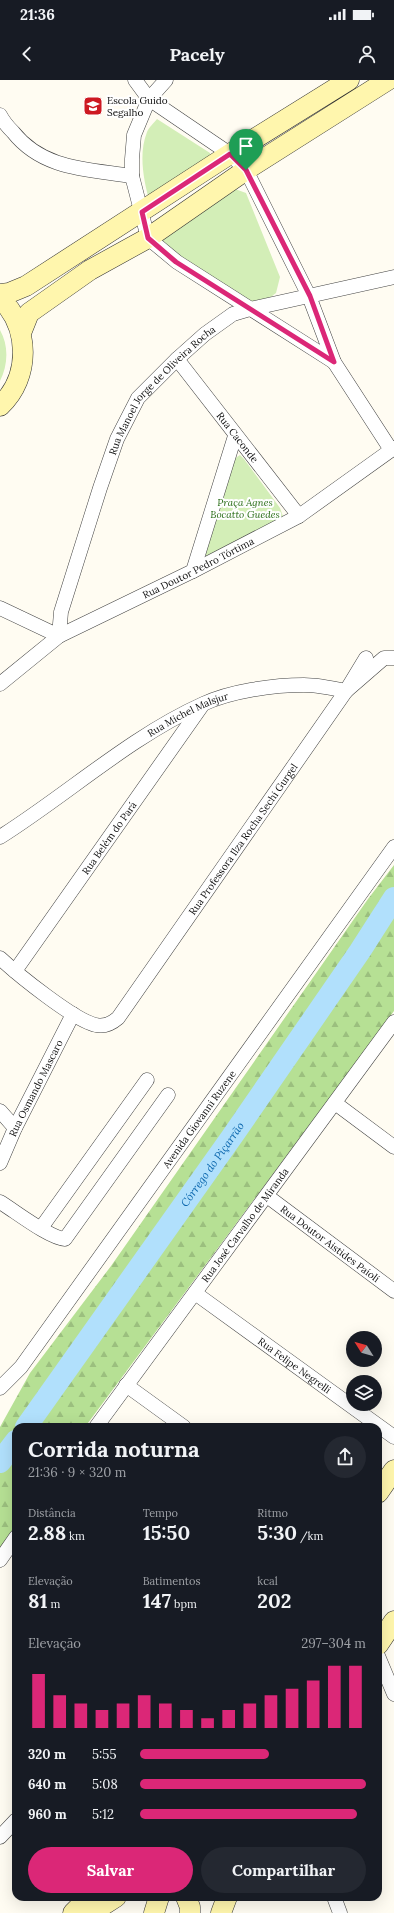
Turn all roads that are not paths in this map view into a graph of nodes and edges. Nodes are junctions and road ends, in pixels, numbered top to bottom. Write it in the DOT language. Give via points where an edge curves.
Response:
graph roads {
  1 [pos="135,80"];
  2 [pos="166,80"];
  3 [pos="350,80"];
  4 [pos="388,80"];
  5 [pos="149,99"];
  6 [pos="0,115"];
  7 [pos="230,154"];
  8 [pos="246,170"];
  9 [pos="132,176"];
  10 [pos="142,212"];
  11 [pos="148,238"];
  12 [pos="394,277"];
  13 [pos="0,294"];
  14 [pos="310,296"];
  15 [pos="0,298"];
  16 [pos="250,309"];
  17 [pos="21,333"];
  18 [pos="177,359"];
  19 [pos="334,362"];
  20 [pos="0,406"];
  21 [pos="235,436"];
  22 [pos="392,449"];
  23 [pos="299,516"];
  24 [pos="192,571"];
  25 [pos="0,608"];
  26 [pos="59,636"];
  27 [pos="366,658"];
  28 [pos="394,658"];
  29 [pos="0,684"];
  30 [pos="346,691"];
  31 [pos="203,703"];
  32 [pos="0,837"];
  33 [pos="394,847"];
  34 [pos="0,958"];
  35 [pos="15,971"];
  36 [pos="73,1014"];
  37 [pos="394,1022"];
  38 [pos="147,1080"];
  39 [pos="168,1095"];
  40 [pos="335,1103"];
  41 [pos="0,1111"];
  42 [pos="15,1128"];
  43 [pos="394,1147"];
  44 [pos="1,1160"];
  45 [pos="267,1196"];
  46 [pos="0,1202"];
  47 [pos="41,1228"];
  48 [pos="394,1290"];
  49 [pos="195,1293"];
  50 [pos="126,1385"];
  51 [pos="0,1388"];
  52 [pos="99,1423"];
  53 [pos="178,1423"];
  54 [pos="375,1423"];
  55 [pos="382,1428"];
  56 [pos="394,1437"];
  57 [pos="394,1470"];
  58 [pos="382,1487"];
  59 [pos="12,1543"];
  60 [pos="0,1560"];
  61 [pos="394,1621"];
  62 [pos="382,1639"];
  63 [pos="382,1666"];
  64 [pos="394,1694"];
  65 [pos="12,1824"];
  66 [pos="0,1837"];
  67 [pos="86,1901"];
  68 [pos="110,1901"];
  69 [pos="158,1901"];
  70 [pos="188,1901"];
  71 [pos="226,1901"];
  72 [pos="336,1901"];
  73 [pos="73,1913"];
  74 [pos="91,1913"];
  75 [pos="154,1913"];
  76 [pos="190,1913"];
  77 [pos="221,1913"];
  78 [pos="340,1913"];
  1 -- 5 [label="street"];
  2 -- 5 [label="street"];
  3 -- 7 [label="main road"];
  4 -- 8 [label="main road"];
  5 -- 7 [label="street"];
  5 -- 9 [label="street" via="134,135"];
  6 -- 9 [label="street" via="20,142 38,156 58,164"];
  7 -- 8 [label="street"];
  7 -- 10 [label="main road"];
  8 -- 11 [label="main road"];
  8 -- 14 [label="street"];
  9 -- 10 [label="street"];
  10 -- 11 [label="street"];
  10 -- 13 [label="main road" via="26,286"];
  11 -- 16 [label="street" via="176,262"];
  11 -- 17 [label="main road" via="90,270 29,313"];
  12 -- 14 [label="street, Rua Manoel Jorge de Oliveira Rocha"];
  14 -- 16 [label="street, Rua Manoel Jorge de Oliveira Rocha"];
  14 -- 19 [label="street"];
  15 -- 17 [label="main road" via="16,319"];
  16 -- 18 [label="street, Rua Manoel Jorge de Oliveira Rocha" via="232,314"];
  16 -- 19 [label="street"];
  17 -- 20 [label="main road" via="24,349 19,379"];
  18 -- 21 [label="street, Rua Caconde"];
  18 -- 26 [label="street, Rua Manoel Jorge de Oliveira Rocha" via="138,398 117,440 61,612"];
  19 -- 22 [label="street"];
  21 -- 23 [label="street, Rua Caconde"];
  21 -- 24 [label="street"];
  22 -- 23 [label="street, Rua Doutor Pedro Tórtima"];
  23 -- 24 [label="street, Rua Doutor Pedro Tórtima"];
  24 -- 26 [label="street, Rua Doutor Pedro Tórtima"];
  25 -- 26 [label="street"];
  26 -- 29 [label="street, Rua Doutor Pedro Tórtima"];
  27 -- 30 [label="street, Rua Professora Ilza Rocha Sechi Gurgel"];
  28 -- 30 [label="street" via="384,658"];
  30 -- 31 [label="street, Rua Michel Malsjur" via="305,685 268,688"];
  30 -- 36 [label="street, Rua Professora Ilza Rocha Sechi Gurgel" via="118,1018 112,1024 97,1026"];
  31 -- 32 [label="street, Rua Michel Malsjur" via="146,736"];
  31 -- 35 [label="street, Rua Belém do Pará"];
  33 -- 51 [label="street, Avenida Giovanni Ruzene" via="25,1360"];
  34 -- 35 [label="street"];
  35 -- 36 [label="street"];
  36 -- 42 [label="street, Rua Osmando Mascaro"];
  37 -- 40 [label="street, Rua José Carvalho de Miranda"];
  38 -- 47 [label="street"];
  39 -- 47 [label="street" via="65,1239"];
  40 -- 43 [label="street"];
  40 -- 45 [label="street, Rua José Carvalho de Miranda"];
  41 -- 42 [label="street"];
  42 -- 44 [label="street, Rua Osmando Mascaro"];
  45 -- 48 [label="street, Rua Doutor Aistides Paioli"];
  45 -- 49 [label="street, Rua José Carvalho de Miranda"];
  46 -- 47 [label="street"];
  49 -- 50 [label="street, Rua José Carvalho de Miranda"];
  49 -- 54 [label="street, Rua Felipe Negrelli"];
  50 -- 52 [label="street, Rua José Carvalho de Miranda"];
  50 -- 53 [label="street"];
  55 -- 56 [label="street, Rua Felipe Negrelli"];
  57 -- 58 [label="main road"];
  59 -- 60 [label="street"];
  61 -- 62 [label="main road"];
  63 -- 64 [label="street"];
  65 -- 66 [label="street"];
  67 -- 73 [label="main road"];
  68 -- 74 [label="main road"];
  69 -- 75 [label="main road"];
  70 -- 76 [label="main road"];
  71 -- 77 [label="main road"];
  72 -- 78 [label="street"];
}
